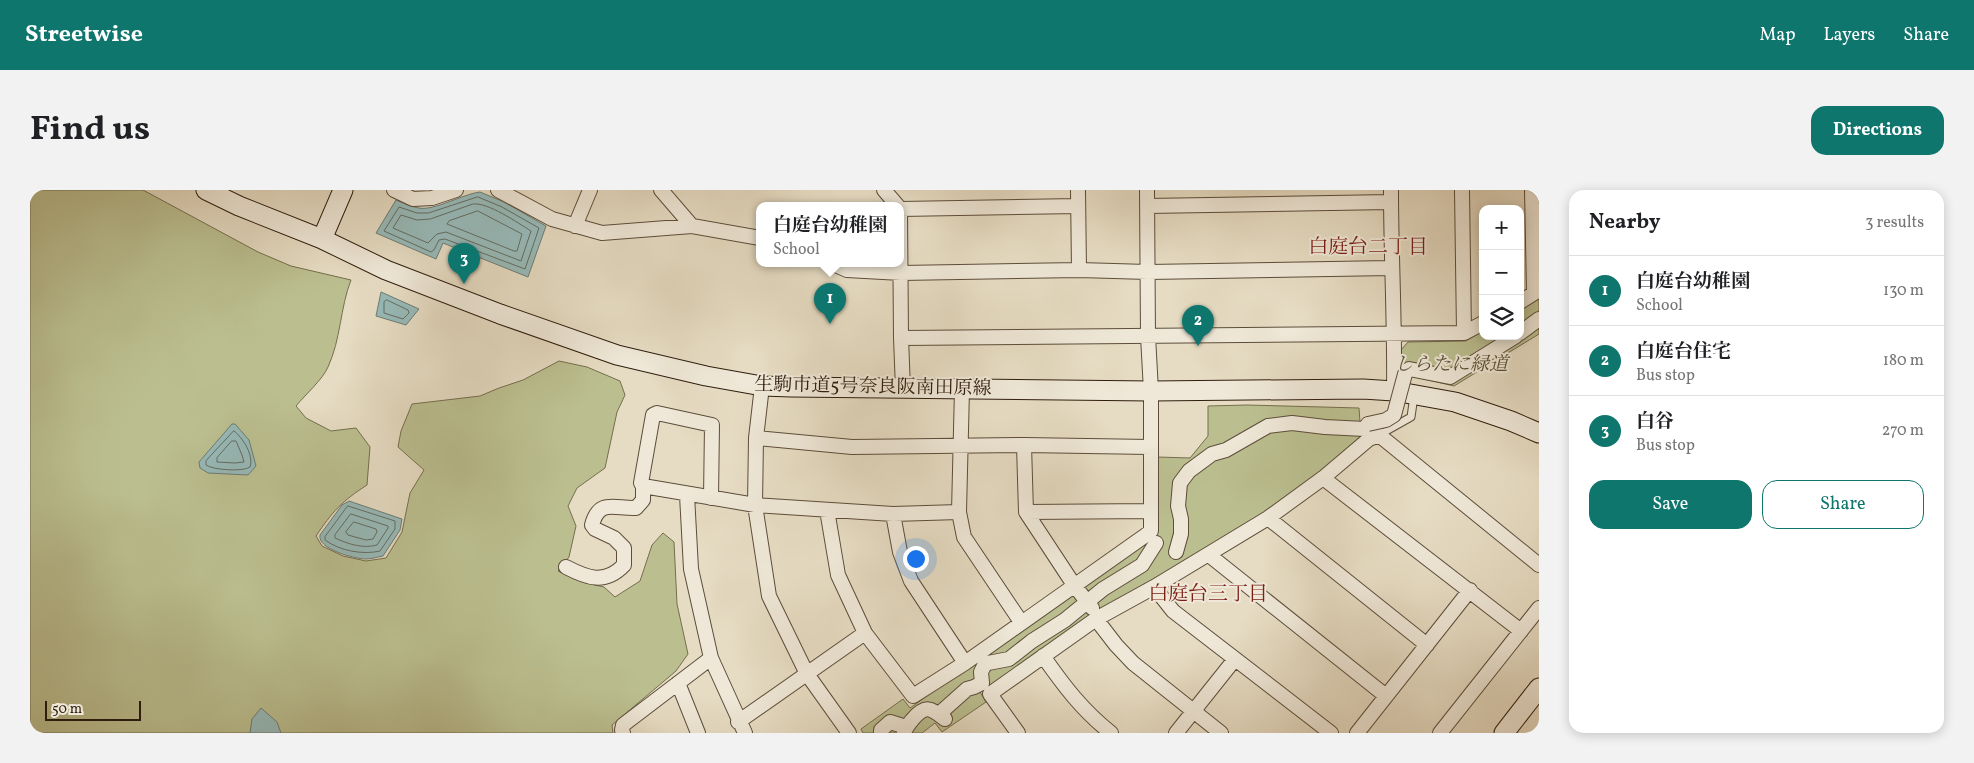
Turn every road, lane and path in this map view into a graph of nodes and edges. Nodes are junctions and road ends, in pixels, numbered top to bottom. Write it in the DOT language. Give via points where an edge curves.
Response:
graph roads {
  1 [pos="206,190"];
  2 [pos="344,190"];
  3 [pos="394,190"];
  4 [pos="456,190"];
  5 [pos="498,190"];
  6 [pos="590,190"];
  7 [pos="661,190"];
  8 [pos="884,190"];
  9 [pos="1078,190"];
  10 [pos="1147,190"];
  11 [pos="1462,190"];
  12 [pos="1532,190"];
  13 [pos="1391,196"];
  14 [pos="894,202"];
  15 [pos="1078,206"];
  16 [pos="1147,206"];
  17 [pos="904,209"];
  18 [pos="575,226"];
  19 [pos="692,226"];
  20 [pos="756,237"];
  21 [pos="322,239"];
  22 [pos="840,267"];
  23 [pos="901,267"];
  24 [pos="1391,268"];
  25 [pos="1079,270"];
  26 [pos="1148,272"];
  27 [pos="901,273"];
  28 [pos="1537,291"];
  29 [pos="1524,299"];
  30 [pos="1539,319"];
  31 [pos="1479,325"];
  32 [pos="1524,331"];
  33 [pos="1395,334"];
  34 [pos="1464,334"];
  35 [pos="1148,336"];
  36 [pos="900,338"];
  37 [pos="1510,340"];
  38 [pos="762,386"];
  39 [pos="903,389"];
  40 [pos="962,389"];
  41 [pos="1151,391"];
  42 [pos="1394,391"];
  43 [pos="1414,395"];
  44 [pos="1370,432"];
  45 [pos="1539,433"];
  46 [pos="756,438"];
  47 [pos="1024,445"];
  48 [pos="960,446"];
  49 [pos="1150,447"];
  50 [pos="1324,478"];
  51 [pos="643,486"];
  52 [pos="687,495"];
  53 [pos="711,498"];
  54 [pos="755,505"];
  55 [pos="827,510"];
  56 [pos="1150,511"];
  57 [pos="959,512"];
  58 [pos="1026,512"];
  59 [pos="893,514"];
  60 [pos="1268,518"];
  61 [pos="1151,539"];
  62 [pos="1176,552"];
  63 [pos="1209,554"];
  64 [pos="1192,564"];
  65 [pos="1539,565"];
  66 [pos="566,568"];
  67 [pos="1074,585"];
  68 [pos="1154,587"];
  69 [pos="1470,590"];
  70 [pos="1087,603"];
  71 [pos="1539,608"];
  72 [pos="1098,618"];
  73 [pos="1021,622"];
  74 [pos="1521,631"];
  75 [pos="865,633"];
  76 [pos="1427,645"];
  77 [pos="1043,656"];
  78 [pos="711,658"];
  79 [pos="1235,659"];
  80 [pos="965,662"];
  81 [pos="807,674"];
  82 [pos="678,683"];
  83 [pos="1539,688"];
  84 [pos="1386,696"];
  85 [pos="1193,711"];
  86 [pos="741,727"];
  87 [pos="905,730"];
  88 [pos="623,733"];
  89 [pos="698,733"];
  90 [pos="849,733"];
  91 [pos="881,733"];
  92 [pos="1018,733"];
  93 [pos="1111,733"];
  94 [pos="1176,733"];
  95 [pos="1221,733"];
  96 [pos="1331,733"];
  97 [pos="1357,733"];
  98 [pos="1440,733"];
  99 [pos="1504,733"];
  1 -- 21 [label="street, 生駒市道5号奈良阪南田原線"];
  2 -- 21 [label="street"];
  3 -- 4 [label="street" via="413,199 432,198"];
  5 -- 18 [label="street" via="552,220"];
  6 -- 18 [label="street"];
  7 -- 19 [label="street"];
  8 -- 14 [label="street"];
  9 -- 15 [label="street"];
  10 -- 16 [label="street"];
  11 -- 34 [label="street"];
  12 -- 28 [label="street"];
  13 -- 16 [label="street"];
  13 -- 24 [label="street"];
  15 -- 17 [label="street"];
  15 -- 25 [label="street"];
  16 -- 26 [label="street"];
  18 -- 19 [label="street" via="602,233"];
  19 -- 20 [label="street"];
  21 -- 38 [label="street, 生駒市道5号奈良阪南田原線" via="386,270 617,355"];
  22 -- 27 [label="street"];
  23 -- 27 [label="street"];
  24 -- 26 [label="street"];
  24 -- 33 [label="street"];
  25 -- 26 [label="street"];
  25 -- 27 [label="street"];
  26 -- 35 [label="street"];
  27 -- 36 [label="street"];
  28 -- 29 [label="street"];
  30 -- 32 [label="street"];
  31 -- 34 [label="street"];
  33 -- 34 [label="street"];
  33 -- 35 [label="street"];
  33 -- 42 [label="street"];
  35 -- 36 [label="street"];
  35 -- 41 [label="street"];
  36 -- 39 [label="street"];
  37 -- 44 [label="street, bridge" via="1450,377 1409,369 1394,415"];
  38 -- 39 [label="street, 生駒市道5号奈良阪南田原線"];
  38 -- 46 [label="street"];
  39 -- 40 [label="street, 生駒市道5号奈良阪南田原線"];
  40 -- 41 [label="street, 生駒市道5号奈良阪南田原線"];
  40 -- 48 [label="street"];
  41 -- 42 [label="street, 生駒市道5号奈良阪南田原線" via="1311,388"];
  41 -- 49 [label="street"];
  42 -- 43 [label="street, 生駒市道5号奈良阪南田原線"];
  43 -- 44 [label="lane" via="1411,417"];
  43 -- 45 [label="street, 生駒市道5号奈良阪南田原線" via="1455,402"];
  44 -- 50 [label="street"];
  44 -- 62 [label="street" via="1292,423 1268,426 1226,450 1212,454 1180,483 1181,534"];
  44 -- 65 [label="street"];
  46 -- 48 [label="street" via="852,447"];
  46 -- 54 [label="street"];
  47 -- 48 [label="street"];
  47 -- 49 [label="street"];
  47 -- 58 [label="street"];
  48 -- 57 [label="street"];
  49 -- 56 [label="street"];
  50 -- 60 [label="street"];
  50 -- 69 [label="street"];
  51 -- 52 [label="street"];
  51 -- 53 [label="street" via="640,483 651,424 653,415 657,413 712,425"];
  51 -- 66 [label="street" via="643,500 636,508 609,506 594,516 592,525 595,529 614,538 624,548 624,566 605,578 588,578"];
  52 -- 53 [label="street"];
  52 -- 78 [label="street" via="690,570"];
  53 -- 54 [label="street"];
  54 -- 55 [label="street"];
  54 -- 81 [label="street" via="769,596"];
  55 -- 59 [label="street"];
  55 -- 75 [label="street" via="838,575"];
  56 -- 58 [label="street"];
  56 -- 61 [label="street"];
  57 -- 59 [label="street"];
  57 -- 73 [label="street" via="964,537"];
  58 -- 67 [label="street"];
  59 -- 80 [label="street" via="900,552 912,581"];
  60 -- 63 [label="street"];
  60 -- 76 [label="street"];
  61 -- 62 [label="street" via="1161,548"];
  61 -- 67 [label="street"];
  61 -- 70 [label="street" via="1142,565"];
  62 -- 64 [label="street"];
  63 -- 64 [label="street"];
  63 -- 84 [label="street"];
  64 -- 68 [label="street"];
  67 -- 70 [label="street"];
  67 -- 73 [label="street"];
  68 -- 72 [label="street"];
  68 -- 79 [label="street" via="1173,611"];
  69 -- 74 [label="street"];
  69 -- 76 [label="street"];
  70 -- 72 [label="street"];
  70 -- 87 [label="street" via="1009,659 984,666 982,683 966,689 942,717 925,708"];
  71 -- 74 [label="street"];
  72 -- 77 [label="street"];
  72 -- 85 [label="street" via="1116,646 1133,663"];
  73 -- 80 [label="street"];
  74 -- 98 [label="street"];
  75 -- 80 [label="street" via="913,696"];
  75 -- 81 [label="street"];
  76 -- 84 [label="street"];
  77 -- 92 [label="street" via="990,694"];
  77 -- 93 [label="street" via="1089,715"];
  78 -- 82 [label="street"];
  78 -- 86 [label="street"];
  79 -- 85 [label="street"];
  79 -- 96 [label="street"];
  81 -- 86 [label="street"];
  81 -- 90 [label="street"];
  82 -- 88 [label="street" via="624,725"];
  82 -- 89 [label="street"];
  83 -- 99 [label="street"];
  84 -- 97 [label="street"];
  85 -- 94 [label="street"];
  85 -- 95 [label="street"];
  87 -- 91 [label="street" via="890,722"];
}
